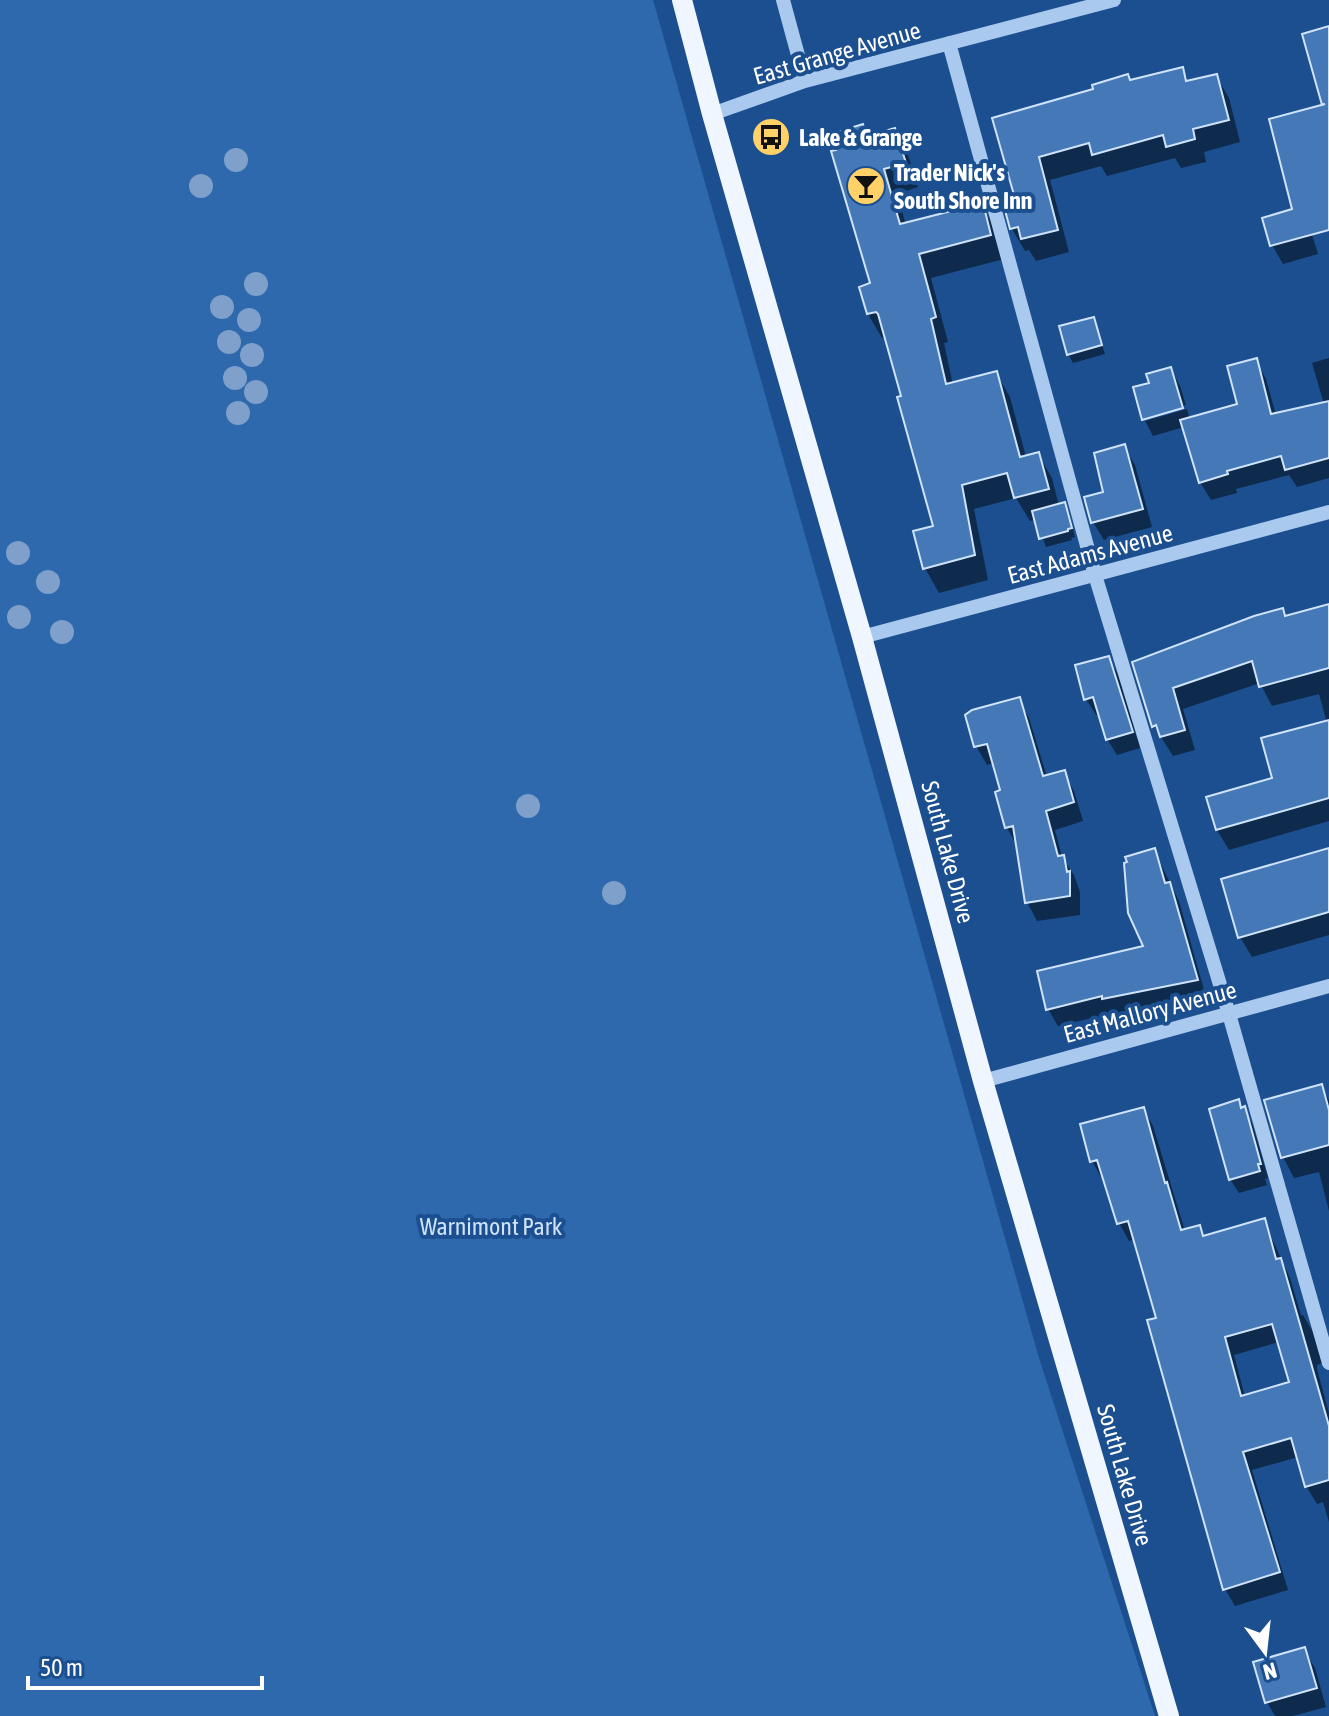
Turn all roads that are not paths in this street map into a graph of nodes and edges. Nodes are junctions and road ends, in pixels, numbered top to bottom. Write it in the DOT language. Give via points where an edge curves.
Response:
graph roads {
  1 [pos="682,0"];
  2 [pos="783,0"];
  3 [pos="1114,0"];
  4 [pos="949,43"];
  5 [pos="805,81"];
  6 [pos="712,114"];
  7 [pos="1329,512"];
  8 [pos="1095,575"];
  9 [pos="862,637"];
  10 [pos="1329,986"];
  11 [pos="1229,1014"];
  12 [pos="983,1081"];
  13 [pos="1329,1363"];
  14 [pos="1169,1716"];
  1 -- 6 [label="main road, South Lake Drive"];
  2 -- 5 [label="street"];
  3 -- 4 [label="street, East Grange Avenue"];
  4 -- 5 [label="street, East Grange Avenue"];
  4 -- 8 [label="street"];
  5 -- 6 [label="street, East Grange Avenue"];
  6 -- 9 [label="main road, South Lake Drive"];
  7 -- 8 [label="street, East Adams Avenue"];
  8 -- 9 [label="street, East Adams Avenue"];
  8 -- 11 [label="street"];
  9 -- 12 [label="main road, South Lake Drive"];
  10 -- 11 [label="street, East Mallory Avenue"];
  11 -- 12 [label="street, East Mallory Avenue"];
  11 -- 13 [label="street"];
  12 -- 14 [label="main road, South Lake Drive"];
}
